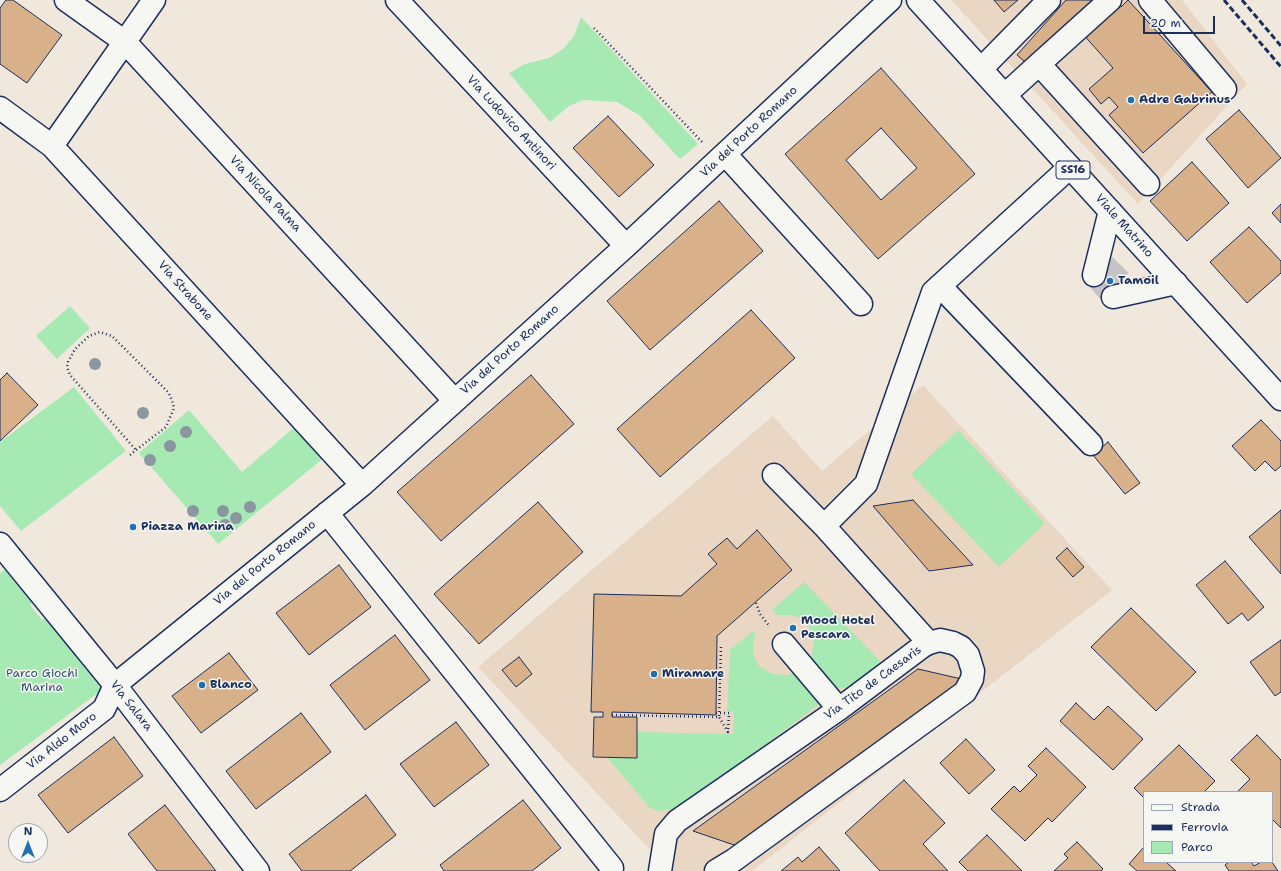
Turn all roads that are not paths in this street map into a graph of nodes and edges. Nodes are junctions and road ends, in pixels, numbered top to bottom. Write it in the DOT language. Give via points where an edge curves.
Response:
graph roads {
  1 [pos="66,0"];
  2 [pos="154,0"];
  3 [pos="397,0"];
  4 [pos="890,0"];
  5 [pos="918,0"];
  6 [pos="1048,0"];
  7 [pos="1110,0"];
  8 [pos="1150,0"];
  9 [pos="125,42"];
  10 [pos="1040,64"];
  11 [pos="981,69"];
  12 [pos="1225,89"];
  13 [pos="1005,95"];
  14 [pos="0,108"];
  15 [pos="52,146"];
  16 [pos="716,151"];
  17 [pos="1070,167"];
  18 [pos="1148,184"];
  19 [pos="1110,211"];
  20 [pos="626,246"];
  21 [pos="1099,266"];
  22 [pos="1176,283"];
  23 [pos="940,286"];
  24 [pos="1123,292"];
  25 [pos="861,304"];
  26 [pos="1281,399"];
  27 [pos="454,400"];
  28 [pos="1091,444"];
  29 [pos="774,475"];
  30 [pos="362,484"];
  31 [pos="327,513"];
  32 [pos="824,526"];
  33 [pos="0,544"];
  34 [pos="929,643"];
  35 [pos="784,644"];
  36 [pos="115,685"];
  37 [pos="839,709"];
  38 [pos="0,790"];
  39 [pos="664,844"];
  40 [pos="612,868"];
  41 [pos="258,871"];
  42 [pos="660,871"];
  43 [pos="676,871"];
  44 [pos="716,871"];
  1 -- 9 [label="street, Via Nicola Palma"];
  2 -- 9 [label="street"];
  3 -- 20 [label="street, Via Ludovico Antinori"];
  4 -- 16 [label="street, Via del Porto Romano"];
  5 -- 11 [label="street, Viale Matrino / SS16"];
  6 -- 11 [label="street"];
  7 -- 10 [label="street"];
  8 -- 12 [label="street"];
  9 -- 15 [label="street"];
  9 -- 27 [label="street, Via Nicola Palma"];
  10 -- 13 [label="street"];
  10 -- 18 [label="street"];
  11 -- 13 [label="street, Viale Matrino / SS16"];
  13 -- 17 [label="street, Viale Matrino / SS16"];
  14 -- 15 [label="street, Via Strabone"];
  15 -- 30 [label="street, Via Strabone"];
  16 -- 20 [label="street, Via del Porto Romano"];
  16 -- 25 [label="street"];
  17 -- 19 [label="street, Viale Matrino / SS16"];
  17 -- 23 [label="street"];
  19 -- 21 [label="street"];
  19 -- 22 [label="street, Viale Matrino / SS16"];
  20 -- 27 [label="street, Via del Porto Romano"];
  22 -- 24 [label="street"];
  22 -- 26 [label="street, Viale Matrino / SS16"];
  23 -- 28 [label="street"];
  23 -- 32 [label="street" via="933,292 866,484"];
  27 -- 30 [label="street, Via del Porto Romano"];
  29 -- 32 [label="street"];
  30 -- 31 [label="street, Via del Porto Romano"];
  31 -- 36 [label="street, Via del Porto Romano"];
  31 -- 40 [label="street"];
  32 -- 34 [label="street"];
  33 -- 36 [label="street, Via Salara"];
  34 -- 37 [label="street, Via Tito de Caesaris"];
  34 -- 44 [label="street, Via Tito de Caesaris" via="947,641 961,647 968,655 973,671 965,692"];
  35 -- 37 [label="street"];
  36 -- 38 [label="street, Via Aldo Moro" via="104,709"];
  36 -- 41 [label="street, Via Salara"];
  37 -- 39 [label="street, Via Tito de Caesaris" via="677,821 666,834"];
  39 -- 42 [label="street, Via Tito de Caesaris"];
  39 -- 43 [label="street" via="664,854"];
}
